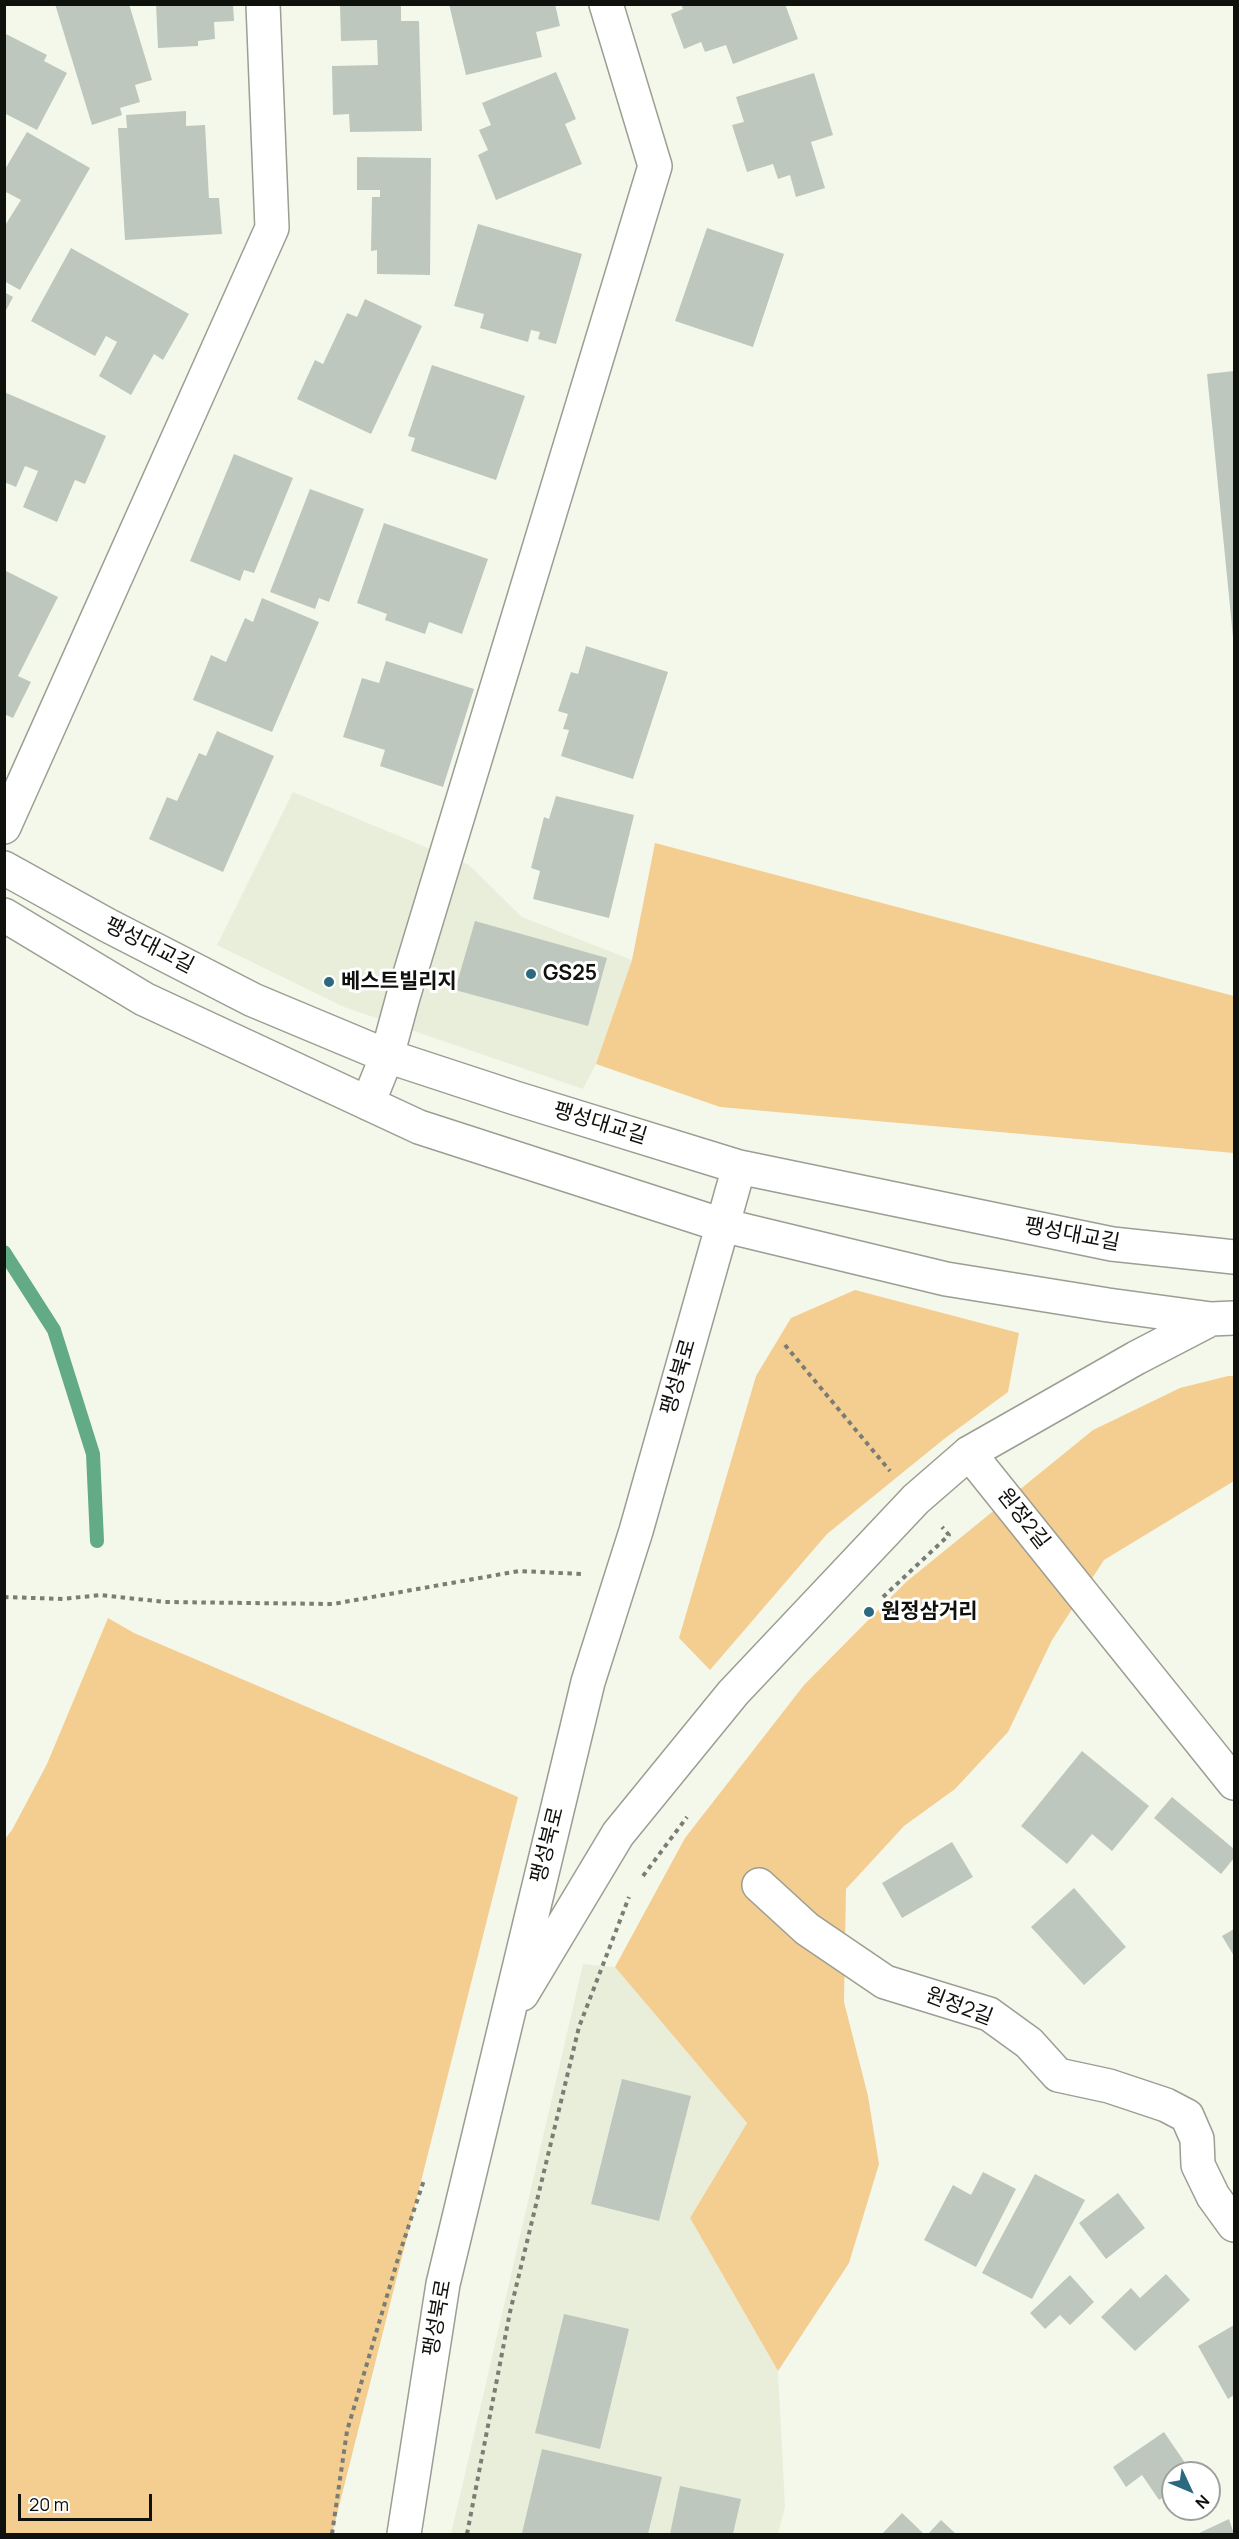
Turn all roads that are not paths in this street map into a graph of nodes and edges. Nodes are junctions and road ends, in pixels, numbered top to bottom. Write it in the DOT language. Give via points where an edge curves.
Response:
graph roads {
  1 [pos="263,4"];
  2 [pos="606,4"];
  3 [pos="4,827"];
  4 [pos="4,868"];
  5 [pos="4,915"];
  6 [pos="387,1056"];
  7 [pos="368,1103"];
  8 [pos="739,1167"];
  9 [pos="722,1225"];
  10 [pos="1234,1257"];
  11 [pos="1223,1318"];
  12 [pos="969,1453"];
  13 [pos="1234,1783"];
  14 [pos="759,1885"];
  15 [pos="506,2021"];
  16 [pos="1234,2225"];
  17 [pos="404,2535"];
  1 -- 3 [label="main road" via="272,228"];
  2 -- 6 [label="main road" via="655,166"];
  4 -- 6 [label="main road, 팽성대교길" via="253,1000"];
  5 -- 7 [label="main road" via="144,999"];
  6 -- 7 [label="main road"];
  6 -- 8 [label="main road, 팽성대교길"];
  7 -- 9 [label="main road" via="419,1126"];
  8 -- 9 [label="main road, 팽성북로"];
  8 -- 10 [label="main road, 팽성대교길" via="1112,1244"];
  9 -- 11 [label="main road" via="946,1279 1108,1305"];
  9 -- 15 [label="main road, 팽성북로" via="588,1682"];
  11 -- 12 [label="main road" via="1136,1358"];
  12 -- 13 [label="main road, 원정2길"];
  12 -- 15 [label="main road" via="916,1499 733,1693 618,1834"];
  14 -- 16 [label="main road, 원정2길" via="807,1929 885,1982 989,2014 1029,2043 1058,2075 1109,2086 1187,2116 1197,2139 1198,2165 1213,2196"];
  15 -- 17 [label="main road, 팽성북로" via="443,2284"];
}
